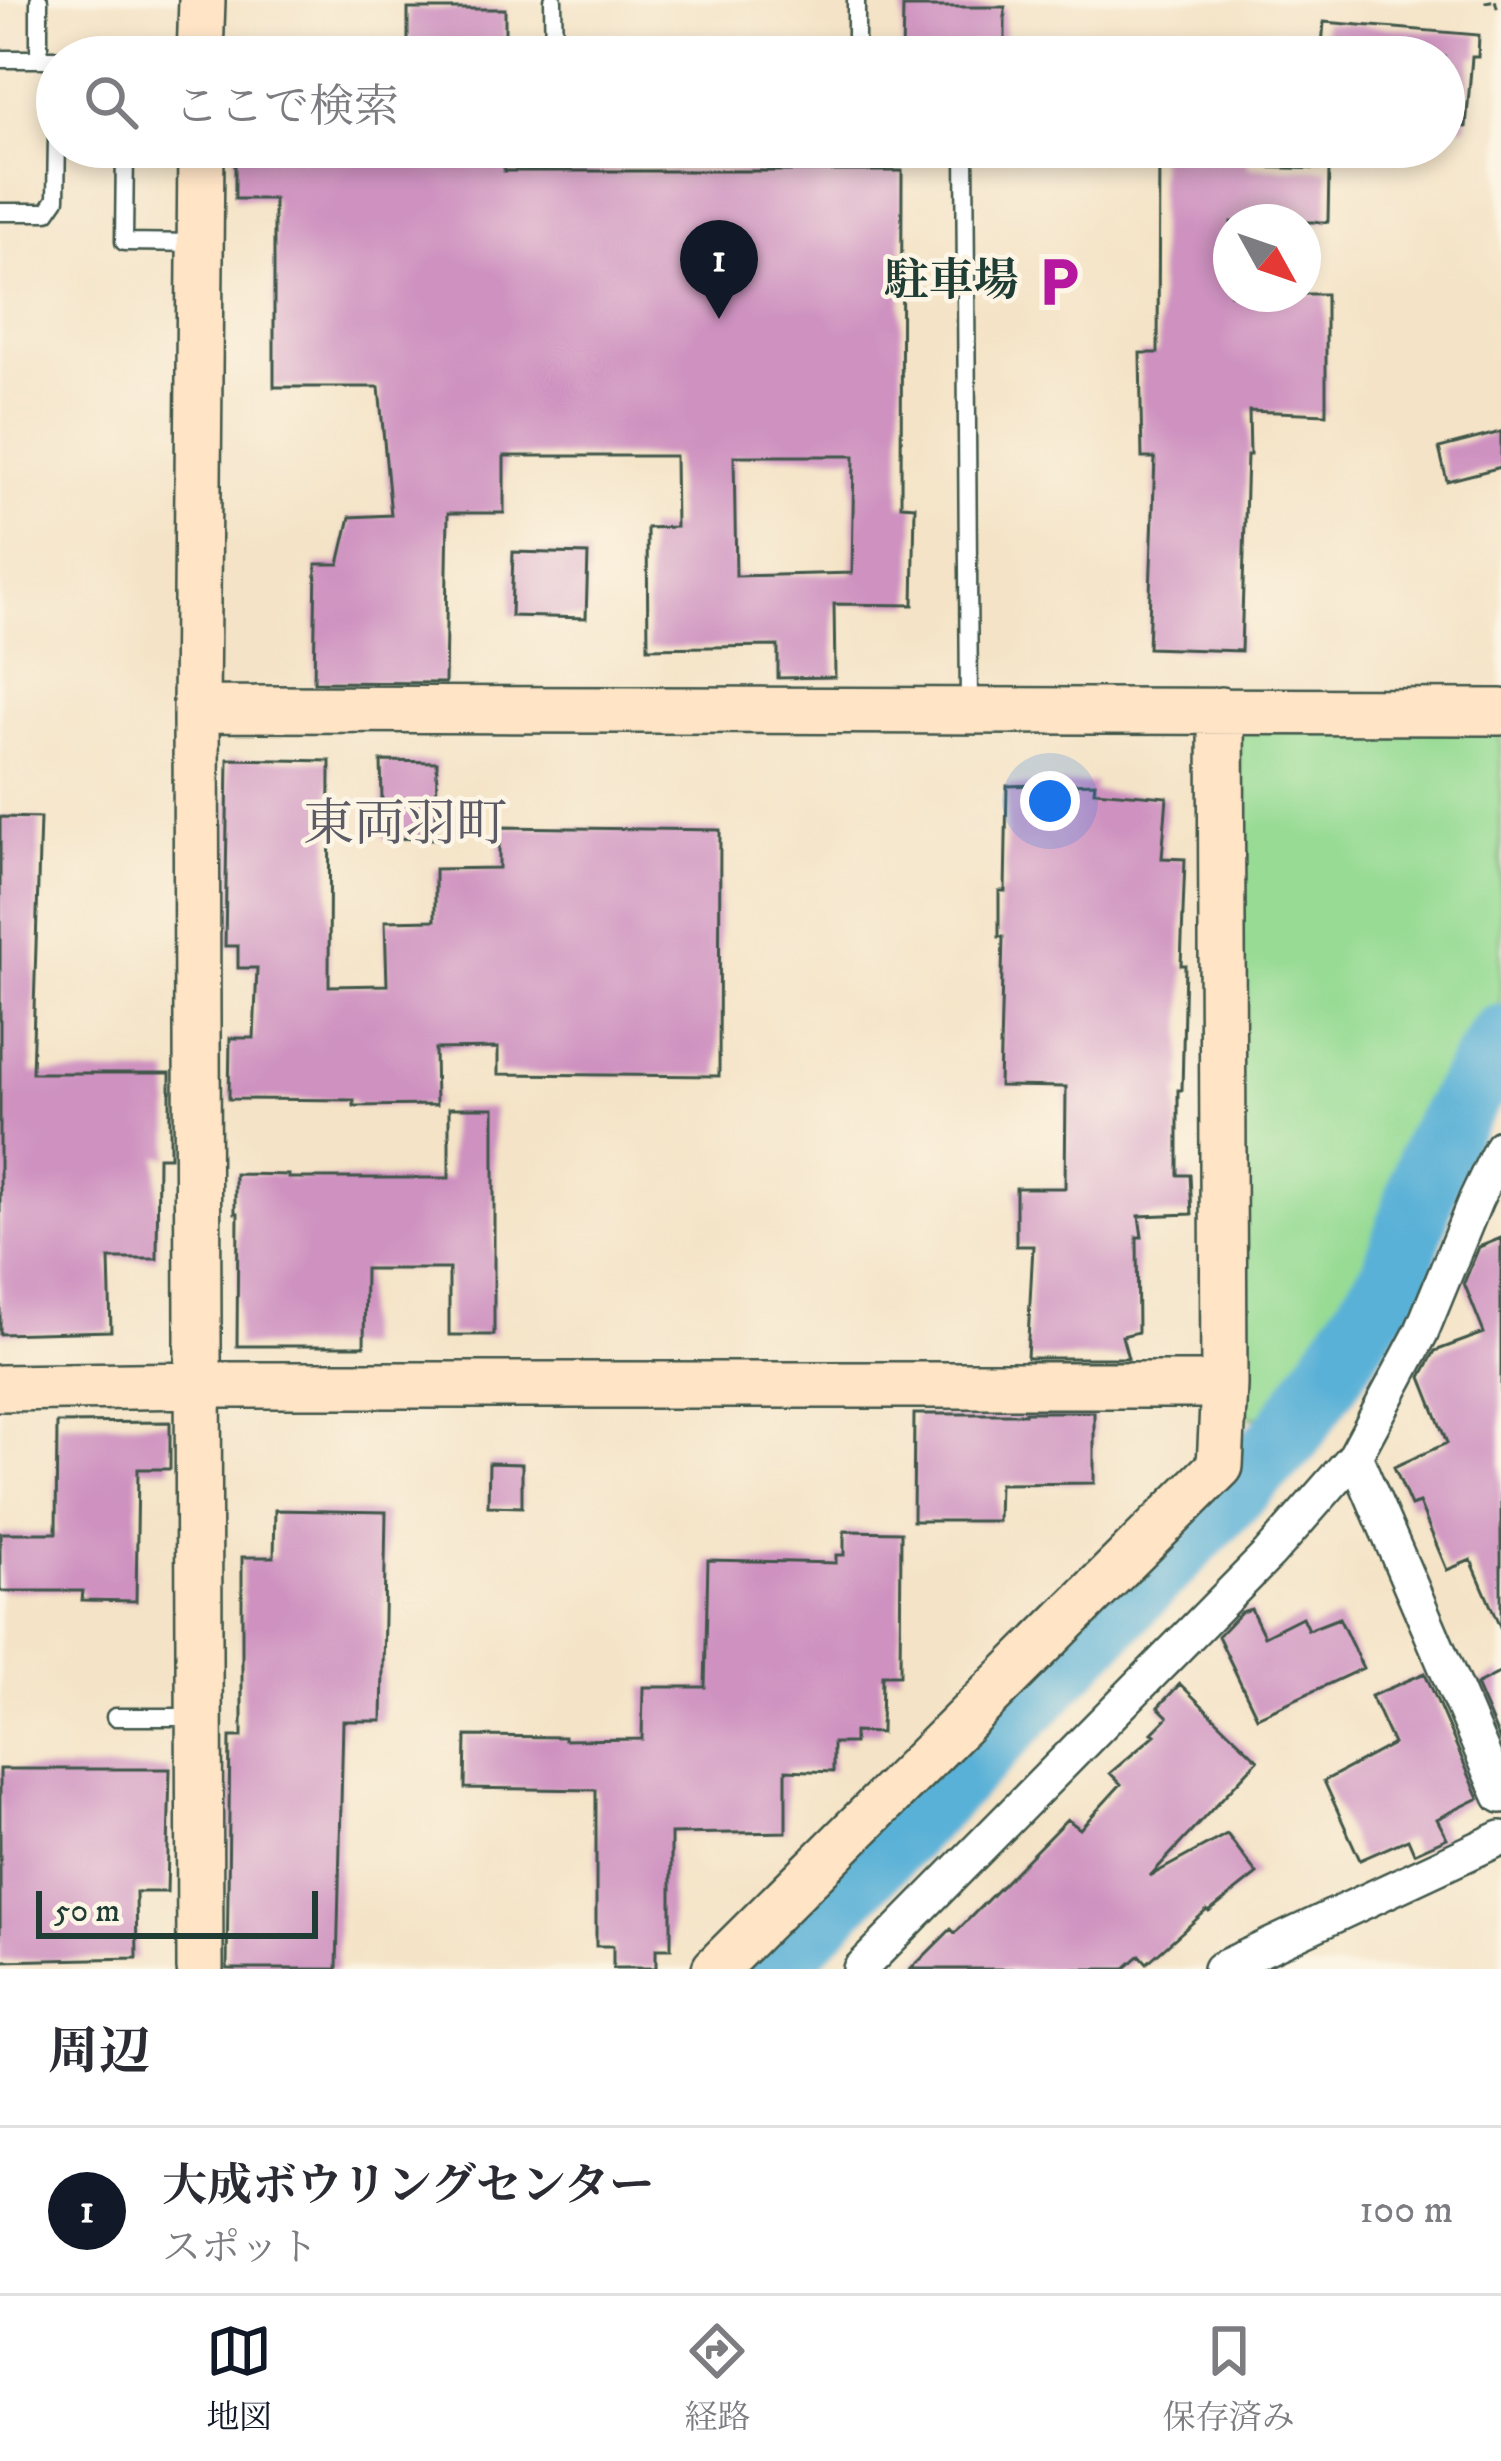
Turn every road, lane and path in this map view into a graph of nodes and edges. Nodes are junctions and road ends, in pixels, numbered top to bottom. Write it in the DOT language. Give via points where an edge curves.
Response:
graph roads {
  1 [pos="39,0"];
  2 [pos="202,0"];
  3 [pos="553,0"];
  4 [pos="856,0"];
  5 [pos="1488,0"];
  6 [pos="1501,3"];
  7 [pos="44,36"];
  8 [pos="201,36"];
  9 [pos="554,36"];
  10 [pos="856,36"];
  11 [pos="0,58"];
  12 [pos="36,59"];
  13 [pos="56,168"];
  14 [pos="125,168"];
  15 [pos="201,168"];
  16 [pos="965,168"];
  17 [pos="0,212"];
  18 [pos="201,242"];
  19 [pos="196,709"];
  20 [pos="969,710"];
  21 [pos="1221,710"];
  22 [pos="1501,712"];
  23 [pos="1501,1147"];
  24 [pos="198,1385"];
  25 [pos="1224,1385"];
  26 [pos="0,1388"];
  27 [pos="1355,1456"];
  28 [pos="115,1717"];
  29 [pos="199,1717"];
  30 [pos="1501,1796"];
  31 [pos="1501,1838"];
  32 [pos="1276,1957"];
  33 [pos="200,1969"];
  34 [pos="715,1969"];
  35 [pos="860,1969"];
  36 [pos="1220,1969"];
  1 -- 7 [label="lane"];
  2 -- 8 [label="street"];
  3 -- 9 [label="lane"];
  4 -- 10 [label="lane"];
  5 -- 6 [label="path"];
  11 -- 12 [label="lane"];
  13 -- 17 [label="lane" via="56,199 47,212"];
  14 -- 18 [label="lane" via="124,242"];
  15 -- 18 [label="street"];
  16 -- 20 [label="lane"];
  18 -- 19 [label="street"];
  19 -- 20 [label="street"];
  19 -- 24 [label="street"];
  20 -- 21 [label="street"];
  21 -- 22 [label="street"];
  21 -- 25 [label="street"];
  23 -- 27 [label="street" via="1421,1333"];
  24 -- 25 [label="street"];
  24 -- 26 [label="street"];
  24 -- 29 [label="street"];
  25 -- 34 [label="street" via="1220,1466"];
  27 -- 30 [label="street"];
  27 -- 35 [label="street" via="1269,1554"];
  28 -- 29 [label="lane"];
  29 -- 33 [label="street"];
  31 -- 32 [label="street"];
  32 -- 36 [label="street"];
}
